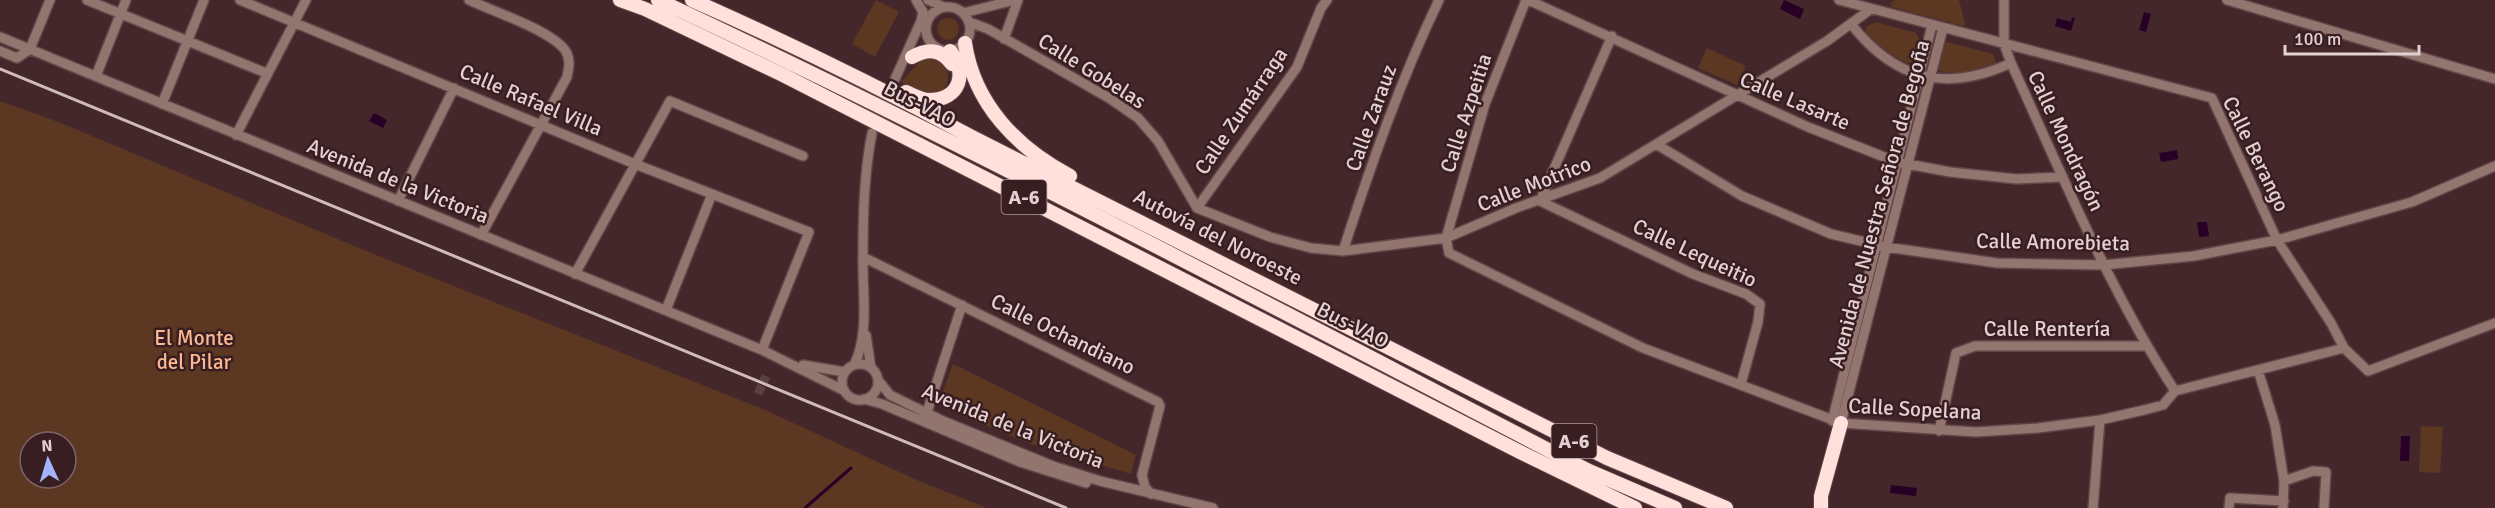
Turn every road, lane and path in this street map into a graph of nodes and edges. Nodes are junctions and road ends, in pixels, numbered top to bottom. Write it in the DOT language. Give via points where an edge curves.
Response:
graph roads {
  1 [pos="50,0"];
  2 [pos="87,0"];
  3 [pos="126,0"];
  4 [pos="204,0"];
  5 [pos="240,0"];
  6 [pos="306,0"];
  7 [pos="469,0"];
  8 [pos="620,0"];
  9 [pos="658,0"];
  10 [pos="692,0"];
  11 [pos="916,0"];
  12 [pos="921,0"];
  13 [pos="928,0"];
  14 [pos="1017,0"];
  15 [pos="1327,0"];
  16 [pos="1439,0"];
  17 [pos="1527,0"];
  18 [pos="1839,0"];
  19 [pos="2004,0"];
  20 [pos="2227,0"];
  21 [pos="944,7"];
  22 [pos="1871,9"];
  23 [pos="963,13"];
  24 [pos="121,14"];
  25 [pos="930,16"];
  26 [pos="969,21"];
  27 [pos="294,22"];
  28 [pos="1851,24"];
  29 [pos="1932,25"];
  30 [pos="927,26"];
  31 [pos="1943,28"];
  32 [pos="1612,36"];
  33 [pos="0,37"];
  34 [pos="1000,37"];
  35 [pos="967,40"];
  36 [pos="187,42"];
  37 [pos="932,43"];
  38 [pos="2004,44"];
  39 [pos="30,49"];
  40 [pos="0,51"];
  41 [pos="950,51"];
  42 [pos="907,58"];
  43 [pos="2011,63"];
  44 [pos="266,73"];
  45 [pos="1919,74"];
  46 [pos="96,76"];
  47 [pos="1930,77"];
  48 [pos="2495,79"];
  49 [pos="878,86"];
  50 [pos="454,88"];
  51 [pos="947,94"];
  52 [pos="1737,96"];
  53 [pos="162,104"];
  54 [pos="541,124"];
  55 [pos="872,133"];
  56 [pos="236,135"];
  57 [pos="1656,144"];
  58 [pos="803,156"];
  59 [pos="635,164"];
  60 [pos="1902,164"];
  61 [pos="2495,166"];
  62 [pos="2063,177"];
  63 [pos="712,194"];
  64 [pos="1087,195"];
  65 [pos="398,201"];
  66 [pos="1540,201"];
  67 [pos="1197,208"];
  68 [pos="481,235"];
  69 [pos="1446,238"];
  70 [pos="2277,240"];
  71 [pos="1881,246"];
  72 [pos="1343,251"];
  73 [pos="863,257"];
  74 [pos="2103,265"];
  75 [pos="575,274"];
  76 [pos="962,305"];
  77 [pos="666,310"];
  78 [pos="864,321"];
  79 [pos="2495,323"];
  80 [pos="2146,346"];
  81 [pos="2343,348"];
  82 [pos="762,350"];
  83 [pos="783,358"];
  84 [pos="854,365"];
  85 [pos="871,368"];
  86 [pos="2258,370"];
  87 [pos="844,372"];
  88 [pos="878,381"];
  89 [pos="1741,384"];
  90 [pos="843,390"];
  91 [pos="2175,391"];
  92 [pos="864,399"];
  93 [pos="927,412"];
  94 [pos="2100,420"];
  95 [pos="1836,422"];
  96 [pos="1939,431"];
  97 [pos="2284,481"];
  98 [pos="1151,494"];
  99 [pos="2283,504"];
  100 [pos="1187,508"];
  101 [pos="1213,508"];
  102 [pos="1635,508"];
  103 [pos="1675,508"];
  104 [pos="1726,508"];
  105 [pos="1821,508"];
  106 [pos="2093,508"];
  107 [pos="2229,508"];
  108 [pos="2324,508"];
  1 -- 39 [label="street"];
  2 -- 24 [label="street"];
  3 -- 24 [label="street"];
  4 -- 36 [label="street"];
  5 -- 27 [label="street, Calle Rafael Villa"];
  6 -- 27 [label="street"];
  7 -- 54 [label="street" via="546,35 564,50 570,62 567,77"];
  8 -- 102 [label="highway, A-6" via="783,75"];
  9 -- 103 [label="highway, Bus-VAO" via="970,152 1590,471"];
  10 -- 49 [label="highway, Autovía del Noroeste / A-6"];
  11 -- 42 [label="street" via="923,12"];
  12 -- 25 [label="street"];
  13 -- 21 [label="street"];
  14 -- 23 [label="street"];
  14 -- 34 [label="street"];
  15 -- 67 [label="street, Calle Zumárraga" via="1297,67"];
  16 -- 72 [label="street, Calle Zarauz" via="1416,47 1375,154"];
  17 -- 32 [label="street, Calle Lasarte"];
  17 -- 69 [label="street, Calle Azpeitia" via="1485,104"];
  18 -- 22 [label="street"];
  19 -- 38 [label="street"];
  20 -- 48 [label="street"];
  21 -- 23 [label="street"];
  21 -- 25 [label="street"];
  22 -- 28 [label="street, Calle Motrico"];
  22 -- 29 [label="street"];
  23 -- 26 [label="street"];
  24 -- 36 [label="street"];
  24 -- 46 [label="street"];
  25 -- 30 [label="street"];
  26 -- 34 [label="street, Calle Gobelas"];
  26 -- 35 [label="street"];
  27 -- 44 [label="street"];
  27 -- 50 [label="street, Calle Rafael Villa"];
  28 -- 45 [label="street" via="1884,58"];
  28 -- 52 [label="street, Calle Motrico"];
  29 -- 31 [label="street"];
  29 -- 45 [label="street, Avenida de Nuestra Señora de Begoña"];
  30 -- 37 [label="street"];
  30 -- 42 [label="street"];
  31 -- 38 [label="street"];
  31 -- 47 [label="street, Avenida de Nuestra Señora de Begoña"];
  32 -- 52 [label="street, Calle Lasarte"];
  32 -- 66 [label="street"];
  33 -- 39 [label="street, Avenida de la Victoria"];
  34 -- 35 [label="street" via="980,31"];
  34 -- 67 [label="street, Calle Gobelas" via="1138,118 1158,141"];
  35 -- 41 [label="street"];
  35 -- 64 [label="highway" via="976,81 994,114 1017,141 1041,160 1078,180"];
  36 -- 44 [label="street"];
  36 -- 53 [label="street"];
  37 -- 41 [label="street"];
  37 -- 42 [label="street" via="921,46"];
  38 -- 43 [label="street, Calle Mondragón"];
  38 -- 70 [label="street, Calle Berango" via="2212,98"];
  39 -- 40 [label="street" via="16,58"];
  39 -- 46 [label="street, Avenida de la Victoria"];
  41 -- 51 [label="highway" via="958,60 961,79"];
  42 -- 51 [label="highway" via="932,50 948,59 955,75"];
  43 -- 47 [label="street" via="1970,78"];
  43 -- 62 [label="street, Calle Mondragón"];
  44 -- 56 [label="street"];
  45 -- 47 [label="street"];
  45 -- 60 [label="street, Avenida de Nuestra Señora de Begoña"];
  46 -- 53 [label="street, Avenida de la Victoria"];
  47 -- 60 [label="street, Avenida de Nuestra Señora de Begoña"];
  49 -- 51 [label="highway" via="929,100"];
  49 -- 64 [label="highway, Autovía del Noroeste / A-6"];
  50 -- 54 [label="street, Calle Rafael Villa"];
  50 -- 65 [label="street"];
  52 -- 57 [label="street, Calle Motrico"];
  52 -- 60 [label="street, Calle Lasarte"];
  53 -- 56 [label="street, Avenida de la Victoria"];
  54 -- 59 [label="street, Calle Rafael Villa"];
  54 -- 68 [label="street"];
  55 -- 73 [label="street" via="865,181"];
  56 -- 65 [label="street, Avenida de la Victoria"];
  57 -- 66 [label="street, Calle Motrico" via="1600,178"];
  57 -- 71 [label="street, Calle Amorebieta" via="1742,196 1831,234"];
  58 -- 59 [label="street" via="670,101"];
  59 -- 63 [label="street, Calle Rafael Villa"];
  59 -- 75 [label="street"];
  60 -- 62 [label="street, Calle Lasarte" via="2017,179"];
  60 -- 71 [label="street, Avenida de Nuestra Señora de Begoña"];
  61 -- 70 [label="street, Calle Amorebieta" via="2412,202"];
  62 -- 74 [label="street, Calle Mondragón"];
  63 -- 77 [label="street"];
  63 -- 82 [label="street, Calle Rafael Villa" via="809,232"];
  64 -- 104 [label="highway, Autovía del Noroeste / A-6" via="1606,458"];
  65 -- 68 [label="street, Avenida de la Victoria"];
  66 -- 69 [label="street, Calle Motrico"];
  66 -- 89 [label="street, Calle Lequeitio" via="1694,274 1746,294 1760,304"];
  67 -- 72 [label="street, Calle Motrico" via="1270,237 1311,248"];
  68 -- 75 [label="street, Avenida de la Victoria"];
  69 -- 72 [label="street, Calle Motrico"];
  69 -- 89 [label="street, Calle Sopelana" via="1449,253 1643,348"];
  70 -- 74 [label="street, Calle Amorebieta" via="2194,256"];
  70 -- 81 [label="street, Calle Berango"];
  71 -- 74 [label="street, Calle Amorebieta" via="1997,263"];
  71 -- 95 [label="street, Avenida de Nuestra Señora de Begoña"];
  73 -- 76 [label="street, Calle Ochandiano"];
  73 -- 78 [label="street"];
  74 -- 80 [label="street, Calle Mondragón"];
  75 -- 77 [label="street, Avenida de la Victoria"];
  76 -- 93 [label="street"];
  76 -- 98 [label="street, Calle Ochandiano" via="1158,402 1142,475"];
  77 -- 82 [label="street, Avenida de la Victoria"];
  78 -- 84 [label="street"];
  78 -- 85 [label="street"];
  79 -- 81 [label="street, Calle Berango" via="2368,371"];
  80 -- 91 [label="street, Calle Mondragón"];
  80 -- 96 [label="street, Calle Rentería" via="1975,346 1956,353"];
  81 -- 86 [label="street, Calle Sopelana"];
  82 -- 83 [label="street, Avenida de la Victoria"];
  83 -- 87 [label="street, Avenida de la Victoria"];
  83 -- 90 [label="street, Avenida de la Victoria"];
  84 -- 85 [label="street"];
  84 -- 87 [label="street"];
  85 -- 88 [label="street"];
  86 -- 91 [label="street, Calle Sopelana"];
  86 -- 97 [label="street" via="2275,425"];
  87 -- 90 [label="street"];
  88 -- 92 [label="street" via="874,392"];
  88 -- 93 [label="street, Avenida de la Victoria" via="890,395"];
  89 -- 95 [label="street, Calle Sopelana"];
  90 -- 92 [label="street" via="855,399"];
  91 -- 94 [label="street, Calle Sopelana" via="2163,405"];
  92 -- 100 [label="street, Avenida de la Victoria" via="1030,465"];
  93 -- 98 [label="street, Avenida de la Victoria" via="1053,466"];
  94 -- 96 [label="street, Calle Sopelana" via="2038,428"];
  94 -- 106 [label="street"];
  95 -- 96 [label="street, Calle Sopelana"];
  95 -- 105 [label="highway"];
  97 -- 99 [label="street"];
  97 -- 108 [label="street" via="2313,471 2326,471"];
  98 -- 101 [label="street, Avenida de la Victoria"];
  99 -- 107 [label="street" via="2230,498"];
}
